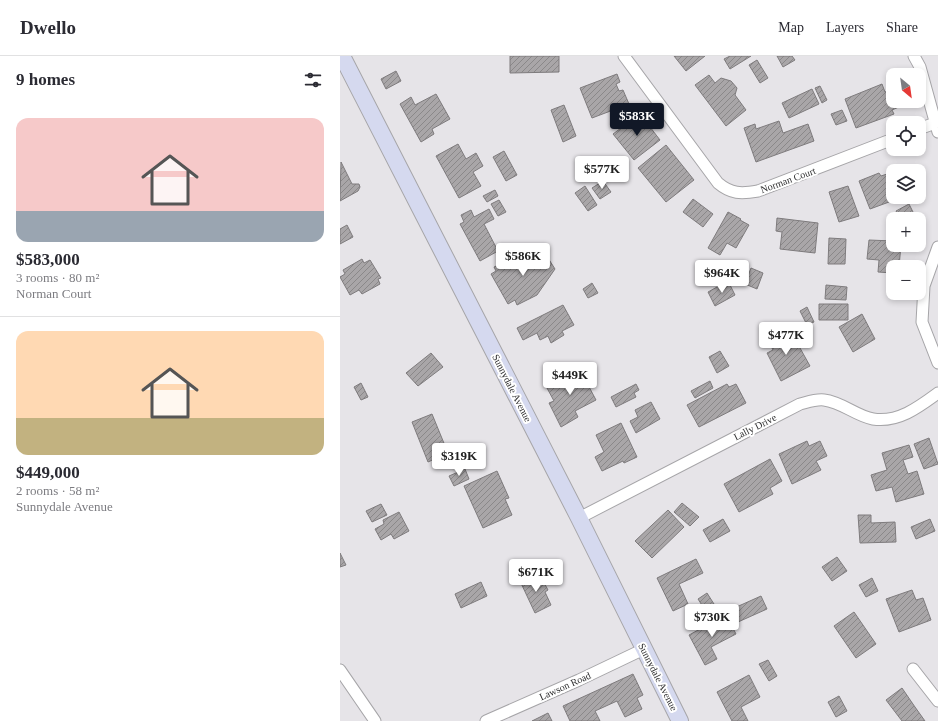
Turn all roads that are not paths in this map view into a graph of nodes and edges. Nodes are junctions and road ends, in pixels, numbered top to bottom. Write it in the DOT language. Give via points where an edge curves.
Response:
graph roads {
  1 [pos="342,56"];
  2 [pos="624,56"];
  3 [pos="914,56"];
  4 [pos="937,127"];
  5 [pos="926,128"];
  6 [pos="886,142"];
  7 [pos="938,247"];
  8 [pos="938,363"];
  9 [pos="938,393"];
  10 [pos="579,518"];
  11 [pos="644,649"];
  12 [pos="913,669"];
  13 [pos="340,670"];
  14 [pos="938,700"];
  15 [pos="375,721"];
  16 [pos="486,721"];
  17 [pos="680,721"];
  1 -- 10 [label="street, Sunnydale Avenue"];
  2 -- 6 [label="street, Norman Court" via="718,183 736,193 758,191"];
  3 -- 4 [label="street" via="920,67"];
  4 -- 5 [label="street"];
  7 -- 8 [label="street" via="924,286 922,322"];
  9 -- 10 [label="street, Lally Drive" via="912,411 885,419 860,415 824,400 800,404"];
  10 -- 11 [label="street, Sunnydale Avenue"];
  11 -- 16 [label="street, Lawson Road"];
  11 -- 17 [label="street, Sunnydale Avenue"];
  12 -- 14 [label="street"];
  13 -- 15 [label="street"];
}
